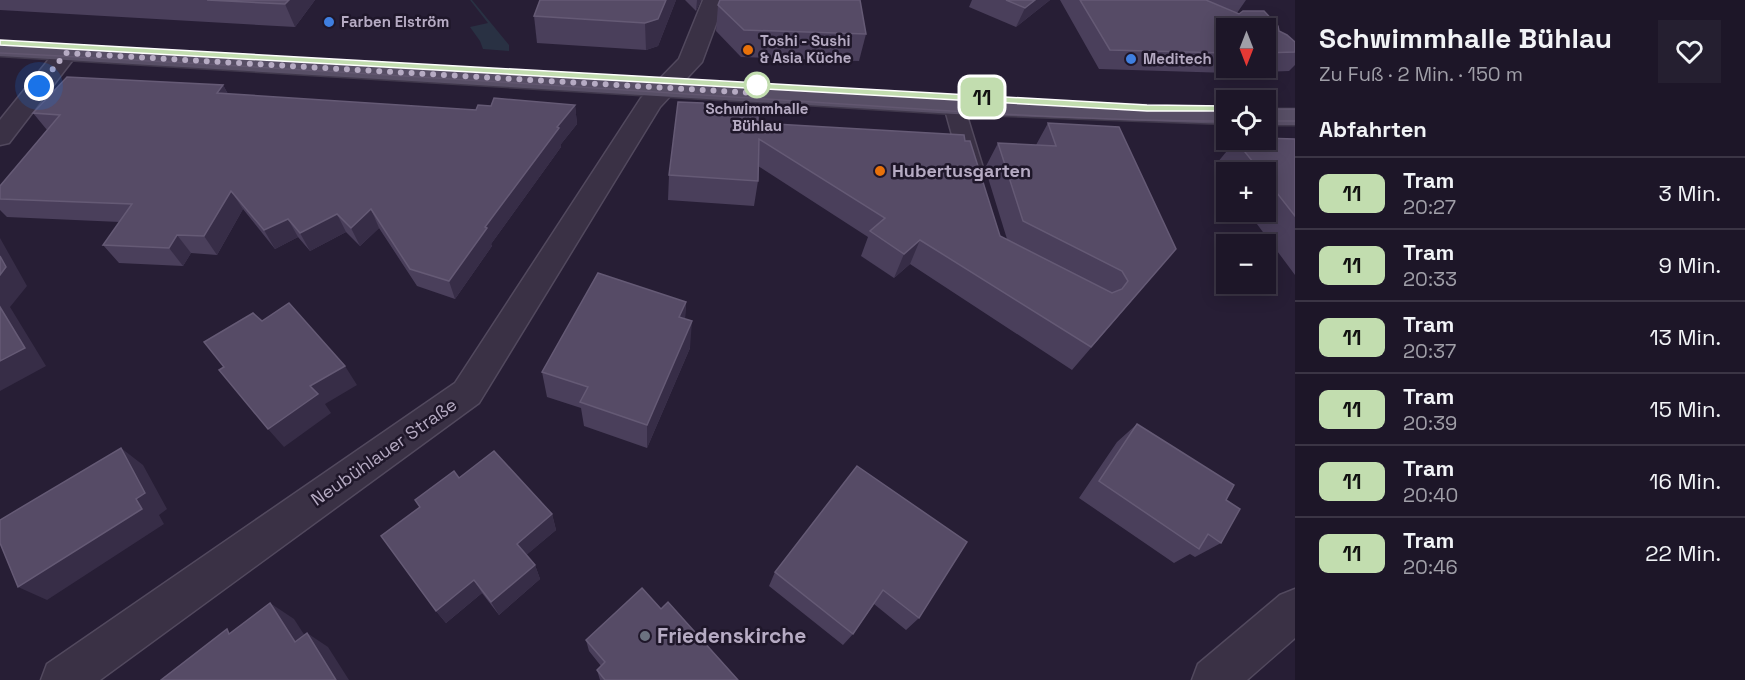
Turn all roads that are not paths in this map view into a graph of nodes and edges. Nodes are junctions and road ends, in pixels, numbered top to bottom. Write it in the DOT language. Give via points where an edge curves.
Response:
graph roads {
  1 [pos="714,0"];
  2 [pos="0,49"];
  3 [pos="66,53"];
  4 [pos="665,88"];
  5 [pos="954,106"];
  6 [pos="1216,116"];
  7 [pos="1276,117"];
  8 [pos="1295,117"];
  9 [pos="0,137"];
  10 [pos="980,198"];
  11 [pos="1295,610"];
  12 [pos="63,680"];
  13 [pos="1214,680"];
  1 -- 4 [label="street, Neubühlauer Straße" via="690,62"];
  2 -- 3 [label="main road"];
  3 -- 4 [label="main road"];
  3 -- 9 [label="street"];
  4 -- 5 [label="main road"];
  4 -- 12 [label="street, Neubühlauer Straße" via="650,103 467,393"];
  5 -- 6 [label="main road"];
  5 -- 10 [label="lane"];
  7 -- 8 [label="main road"];
  11 -- 13 [label="street"];
}
